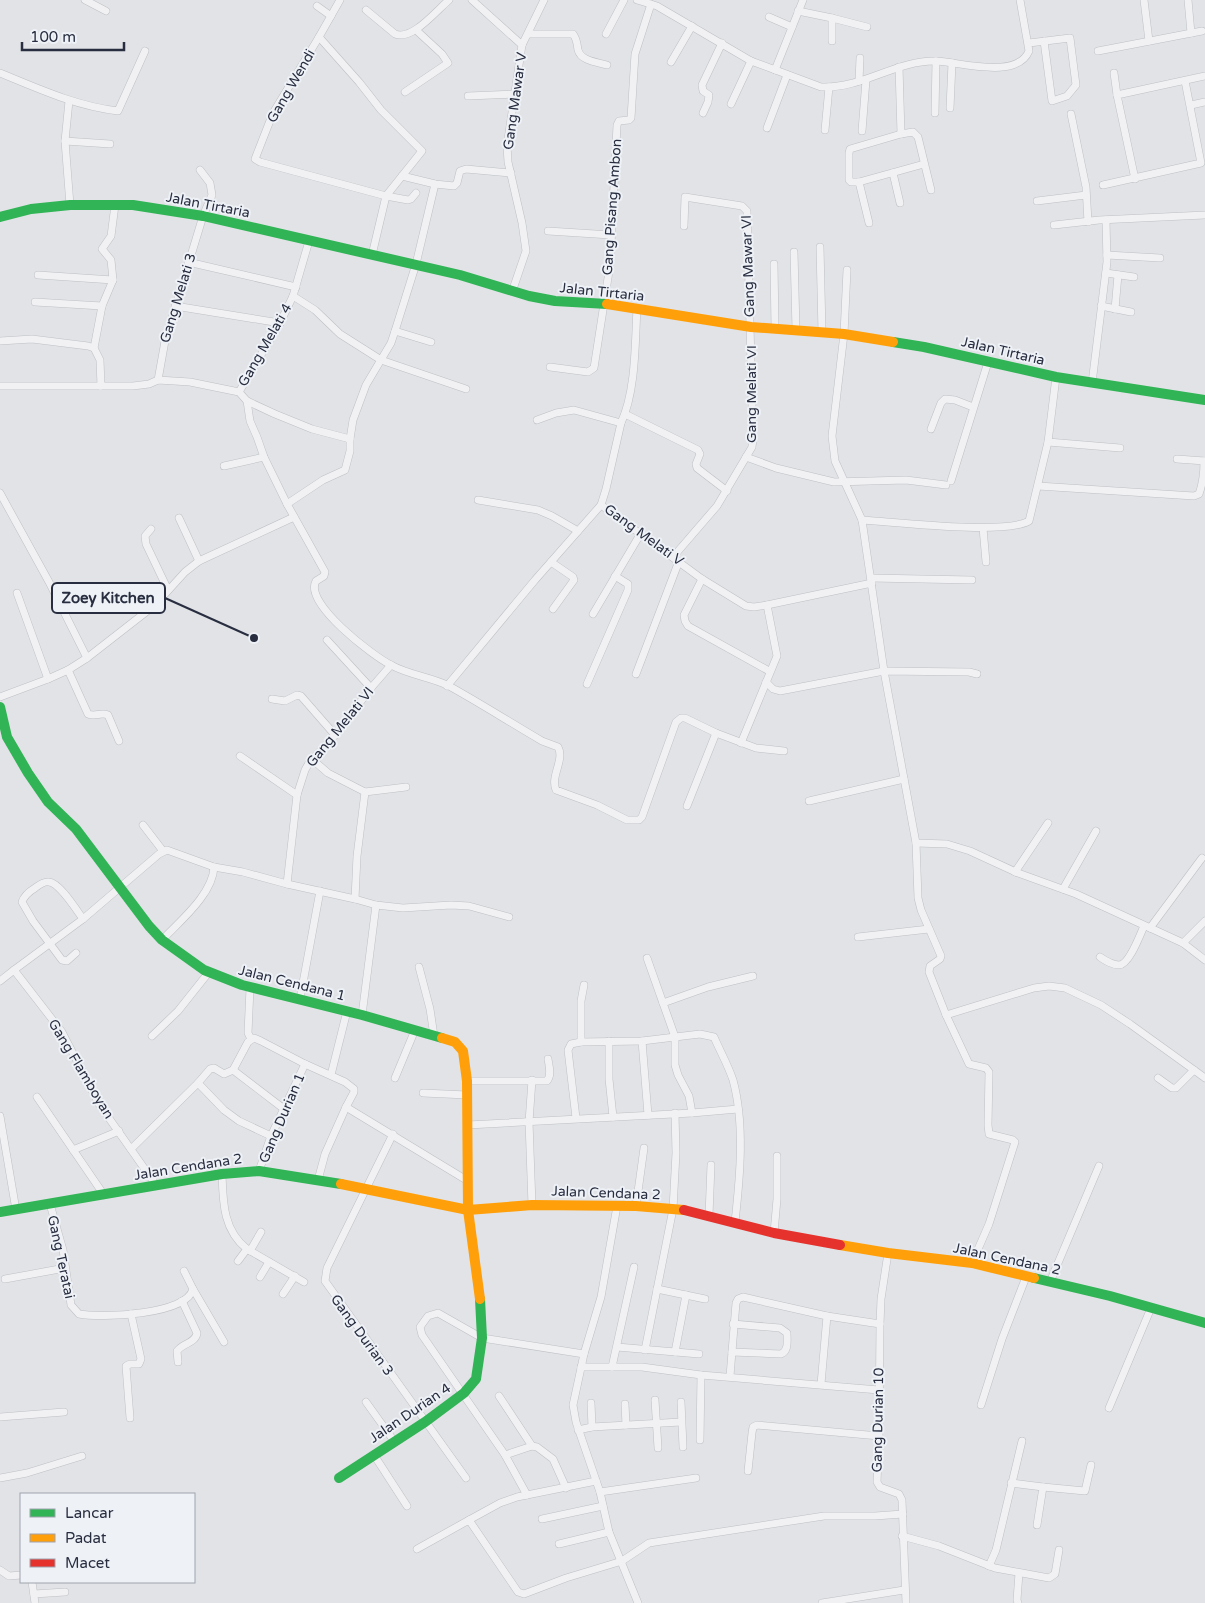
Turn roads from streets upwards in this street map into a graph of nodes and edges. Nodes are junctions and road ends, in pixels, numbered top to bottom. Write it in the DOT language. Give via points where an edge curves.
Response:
graph roads {
  1 [pos="85,0"];
  2 [pos="340,0"];
  3 [pos="448,0"];
  4 [pos="472,0"];
  5 [pos="544,0"];
  6 [pos="624,0"];
  7 [pos="637,0"];
  8 [pos="803,0"];
  9 [pos="1020,0"];
  10 [pos="1144,0"];
  11 [pos="1188,0"];
  12 [pos="656,3"];
  13 [pos="317,6"];
  14 [pos="366,10"];
  15 [pos="798,10"];
  16 [pos="106,12"];
  17 [pos="331,16"];
  18 [pos="769,17"];
  19 [pos="832,18"];
  20 [pos="692,26"];
  21 [pos="792,27"];
  22 [pos="867,27"];
  23 [pos="416,30"];
  24 [pos="1202,31"];
  25 [pos="1191,33"];
  26 [pos="528,34"];
  27 [pos="606,34"];
  28 [pos="320,37"];
  29 [pos="832,41"];
  30 [pos="1044,41"];
  31 [pos="1149,41"];
  32 [pos="722,43"];
  33 [pos="1029,43"];
  34 [pos="522,45"];
  35 [pos="145,51"];
  36 [pos="1098,51"];
  37 [pos="860,58"];
  38 [pos="751,61"];
  39 [pos="936,61"];
  40 [pos="671,62"];
  41 [pos="952,63"];
  42 [pos="607,65"];
  43 [pos="899,67"];
  44 [pos="775,70"];
  45 [pos="1114,72"];
  46 [pos="0,73"];
  47 [pos="786,75"];
  48 [pos="1205,76"];
  49 [pos="862,80"];
  50 [pos="1185,80"];
  51 [pos="830,87"];
  52 [pos="405,92"];
  53 [pos="514,94"];
  54 [pos="1118,95"];
  55 [pos="468,96"];
  56 [pos="69,101"];
  57 [pos="1205,102"];
  58 [pos="731,104"];
  59 [pos="1190,105"];
  60 [pos="950,108"];
  61 [pos="703,113"];
  62 [pos="935,113"];
  63 [pos="1071,114"];
  64 [pos="767,128"];
  65 [pos="825,130"];
  66 [pos="862,131"];
  67 [pos="901,134"];
  68 [pos="65,141"];
  69 [pos="110,144"];
  70 [pos="1203,163"];
  71 [pos="924,164"];
  72 [pos="200,170"];
  73 [pos="511,173"];
  74 [pos="893,173"];
  75 [pos="402,176"];
  76 [pos="1135,179"];
  77 [pos="859,182"];
  78 [pos="435,184"];
  79 [pos="1103,186"];
  80 [pos="931,190"];
  81 [pos="416,193"];
  82 [pos="1086,195"];
  83 [pos="386,196"];
  84 [pos="1038,201"];
  85 [pos="900,203"];
  86 [pos="70,205"];
  87 [pos="115,205"];
  88 [pos="1205,214"];
  89 [pos="203,216"];
  90 [pos="0,217"];
  91 [pos="1106,220"];
  92 [pos="1088,222"];
  93 [pos="869,223"];
  94 [pos="1054,225"];
  95 [pos="684,226"];
  96 [pos="548,231"];
  97 [pos="611,235"];
  98 [pos="310,241"];
  99 [pos="820,248"];
  100 [pos="794,252"];
  101 [pos="372,255"];
  102 [pos="1107,255"];
  103 [pos="1160,258"];
  104 [pos="188,262"];
  105 [pos="416,264"];
  106 [pos="774,264"];
  107 [pos="848,270"];
  108 [pos="1106,273"];
  109 [pos="38,275"];
  110 [pos="1118,275"];
  111 [pos="1134,277"];
  112 [pos="113,280"];
  113 [pos="296,287"];
  114 [pos="512,292"];
  115 [pos="293,296"];
  116 [pos="35,302"];
  117 [pos="603,303"];
  118 [pos="102,306"];
  119 [pos="175,306"];
  120 [pos="1101,306"];
  121 [pos="637,308"];
  122 [pos="1115,309"];
  123 [pos="1131,312"];
  124 [pos="280,323"];
  125 [pos="750,327"];
  126 [pos="775,328"];
  127 [pos="796,330"];
  128 [pos="395,331"];
  129 [pos="822,332"];
  130 [pos="844,334"];
  131 [pos="0,342"];
  132 [pos="431,342"];
  133 [pos="94,348"];
  134 [pos="381,360"];
  135 [pos="988,362"];
  136 [pos="550,367"];
  137 [pos="1056,377"];
  138 [pos="158,380"];
  139 [pos="1092,383"];
  140 [pos="0,386"];
  141 [pos="102,386"];
  142 [pos="466,389"];
  143 [pos="239,392"];
  144 [pos="1205,400"];
  145 [pos="247,401"];
  146 [pos="973,407"];
  147 [pos="625,414"];
  148 [pos="537,420"];
  149 [pos="621,423"];
  150 [pos="931,428"];
  151 [pos="350,439"];
  152 [pos="1048,442"];
  153 [pos="1120,448"];
  154 [pos="264,457"];
  155 [pos="746,457"];
  156 [pos="1177,459"];
  157 [pos="1205,461"];
  158 [pos="224,466"];
  159 [pos="843,481"];
  160 [pos="1038,486"];
  161 [pos="727,491"];
  162 [pos="0,493"];
  163 [pos="478,500"];
  164 [pos="287,504"];
  165 [pos="600,505"];
  166 [pos="294,517"];
  167 [pos="179,518"];
  168 [pos="862,520"];
  169 [pos="983,528"];
  170 [pos="151,529"];
  171 [pos="578,531"];
  172 [pos="640,533"];
  173 [pos="676,558"];
  174 [pos="199,561"];
  175 [pos="551,562"];
  176 [pos="986,562"];
  177 [pos="615,576"];
  178 [pos="702,579"];
  179 [pos="872,580"];
  180 [pos="972,580"];
  181 [pos="168,590"];
  182 [pos="17,593"];
  183 [pos="767,605"];
  184 [pos="553,609"];
  185 [pos="593,614"];
  186 [pos="327,640"];
  187 [pos="88,658"];
  188 [pos="391,665"];
  189 [pos="68,670"];
  190 [pos="770,671"];
  191 [pos="884,671"];
  192 [pos="636,674"];
  193 [pos="977,674"];
  194 [pos="48,679"];
  195 [pos="766,682"];
  196 [pos="587,684"];
  197 [pos="448,686"];
  198 [pos="371,688"];
  199 [pos="0,697"];
  200 [pos="272,699"];
  201 [pos="0,707"];
  202 [pos="716,733"];
  203 [pos="335,735"];
  204 [pos="4,738"];
  205 [pos="119,741"];
  206 [pos="740,743"];
  207 [pos="784,751"];
  208 [pos="240,756"];
  209 [pos="313,760"];
  210 [pos="904,779"];
  211 [pos="406,787"];
  212 [pos="365,792"];
  213 [pos="297,795"];
  214 [pos="809,801"];
  215 [pos="687,806"];
  216 [pos="1048,822"];
  217 [pos="143,825"];
  218 [pos="1096,830"];
  219 [pos="916,842"];
  220 [pos="163,851"];
  221 [pos="1202,858"];
  222 [pos="214,867"];
  223 [pos="1015,872"];
  224 [pos="287,884"];
  225 [pos="120,888"];
  226 [pos="1062,889"];
  227 [pos="320,891"];
  228 [pos="355,899"];
  229 [pos="376,905"];
  230 [pos="509,917"];
  231 [pos="83,919"];
  232 [pos="1205,921"];
  233 [pos="1147,927"];
  234 [pos="929,929"];
  235 [pos="858,937"];
  236 [pos="162,940"];
  237 [pos="1183,943"];
  238 [pos="48,944"];
  239 [pos="76,953"];
  240 [pos="1100,957"];
  241 [pos="647,958"];
  242 [pos="1205,960"];
  243 [pos="419,967"];
  244 [pos="14,970"];
  245 [pos="208,972"];
  246 [pos="753,976"];
  247 [pos="0,981"];
  248 [pos="584,985"];
  249 [pos="250,988"];
  250 [pos="300,999"];
  251 [pos="663,1003"];
  252 [pos="347,1011"];
  253 [pos="362,1015"];
  254 [pos="946,1015"];
  255 [pos="415,1030"];
  256 [pos="152,1036"];
  257 [pos="434,1036"];
  258 [pos="674,1037"];
  259 [pos="251,1040"];
  260 [pos="642,1041"];
  261 [pos="581,1042"];
  262 [pos="609,1042"];
  263 [pos="548,1059"];
  264 [pos="305,1064"];
  265 [pos="233,1070"];
  266 [pos="1194,1070"];
  267 [pos="331,1075"];
  268 [pos="395,1078"];
  269 [pos="1158,1078"];
  270 [pos="1205,1078"];
  271 [pos="532,1080"];
  272 [pos="467,1081"];
  273 [pos="198,1083"];
  274 [pos="423,1093"];
  275 [pos="467,1095"];
  276 [pos="37,1097"];
  277 [pos="346,1107"];
  278 [pos="738,1108"];
  279 [pos="284,1109"];
  280 [pos="675,1113"];
  281 [pos="692,1113"];
  282 [pos="648,1114"];
  283 [pos="0,1116"];
  284 [pos="612,1117"];
  285 [pos="576,1118"];
  286 [pos="529,1122"];
  287 [pos="468,1125"];
  288 [pos="118,1131"];
  289 [pos="393,1134"];
  290 [pos="271,1136"];
  291 [pos="644,1148"];
  292 [pos="131,1149"];
  293 [pos="73,1150"];
  294 [pos="777,1156"];
  295 [pos="712,1165"];
  296 [pos="1099,1166"];
  297 [pos="260,1171"];
  298 [pos="222,1174"];
  299 [pos="318,1180"];
  300 [pos="468,1181"];
  301 [pos="156,1185"];
  302 [pos="366,1188"];
  303 [pos="104,1195"];
  304 [pos="50,1204"];
  305 [pos="532,1205"];
  306 [pos="617,1206"];
  307 [pos="636,1206"];
  308 [pos="673,1209"];
  309 [pos="16,1210"];
  310 [pos="468,1210"];
  311 [pos="0,1212"];
  312 [pos="710,1216"];
  313 [pos="735,1222"];
  314 [pos="261,1232"];
  315 [pos="774,1233"];
  316 [pos="249,1250"];
  317 [pos="888,1253"];
  318 [pos="238,1261"];
  319 [pos="269,1262"];
  320 [pos="972,1263"];
  321 [pos="634,1267"];
  322 [pos="65,1268"];
  323 [pos="184,1271"];
  324 [pos="295,1276"];
  325 [pos="260,1277"];
  326 [pos="1026,1278"];
  327 [pos="5,1279"];
  328 [pos="304,1282"];
  329 [pos="1050,1282"];
  330 [pos="193,1289"];
  331 [pos="657,1289"];
  332 [pos="283,1294"];
  333 [pos="686,1295"];
  334 [pos="705,1299"];
  335 [pos="182,1301"];
  336 [pos="1152,1308"];
  337 [pos="131,1314"];
  338 [pos="827,1316"];
  339 [pos="1205,1322"];
  340 [pos="733,1324"];
  341 [pos="880,1324"];
  342 [pos="482,1338"];
  343 [pos="224,1342"];
  344 [pos="617,1347"];
  345 [pos="645,1350"];
  346 [pos="674,1352"];
  347 [pos="732,1352"];
  348 [pos="584,1354"];
  349 [pos="699,1354"];
  350 [pos="178,1362"];
  351 [pos="581,1367"];
  352 [pos="612,1367"];
  353 [pos="701,1375"];
  354 [pos="730,1376"];
  355 [pos="822,1384"];
  356 [pos="879,1390"];
  357 [pos="464,1393"];
  358 [pos="499,1396"];
  359 [pos="655,1400"];
  360 [pos="366,1402"];
  361 [pos="681,1402"];
  362 [pos="591,1403"];
  363 [pos="625,1404"];
  364 [pos="981,1405"];
  365 [pos="1109,1408"];
  366 [pos="64,1412"];
  367 [pos="0,1416"];
  368 [pos="130,1418"];
  369 [pos="425,1422"];
  370 [pos="682,1422"];
  371 [pos="657,1424"];
  372 [pos="626,1425"];
  373 [pos="592,1427"];
  374 [pos="578,1430"];
  375 [pos="879,1436"];
  376 [pos="700,1440"];
  377 [pos="394,1441"];
  378 [pos="1022,1441"];
  379 [pos="532,1446"];
  380 [pos="683,1447"];
  381 [pos="658,1448"];
  382 [pos="374,1455"];
  383 [pos="505,1455"];
  384 [pos="82,1456"];
  385 [pos="1091,1465"];
  386 [pos="748,1471"];
  387 [pos="0,1478"];
  388 [pos="339,1478"];
  389 [pos="466,1478"];
  390 [pos="696,1478"];
  391 [pos="596,1481"];
  392 [pos="1012,1483"];
  393 [pos="1042,1487"];
  394 [pos="566,1488"];
  395 [pos="600,1492"];
  396 [pos="528,1495"];
  397 [pos="407,1506"];
  398 [pos="603,1506"];
  399 [pos="903,1514"];
  400 [pos="542,1519"];
  401 [pos="469,1520"];
  402 [pos="1037,1525"];
  403 [pos="609,1532"];
  404 [pos="902,1536"];
  405 [pos="560,1544"];
  406 [pos="417,1549"];
  407 [pos="1059,1550"];
  408 [pos="622,1561"];
  409 [pos="988,1566"];
  410 [pos="0,1570"];
  411 [pos="1019,1573"];
  412 [pos="20,1575"];
  413 [pos="32,1583"];
  414 [pos="904,1590"];
  415 [pos="64,1592"];
  416 [pos="34,1594"];
  417 [pos="35,1603"];
  418 [pos="638,1603"];
  419 [pos="822,1603"];
  420 [pos="906,1603"];
  421 [pos="1018,1603"];
  1 -- 16 [label="street"];
  2 -- 17 [label="street, Gang Wendi"];
  3 -- 23 [label="street"];
  4 -- 34 [label="street"];
  5 -- 26 [label="street, Gang Mawar V"];
  6 -- 27 [label="street"];
  7 -- 12 [label="street"];
  8 -- 15 [label="street"];
  9 -- 33 [label="street"];
  10 -- 31 [label="street"];
  11 -- 25 [label="street"];
  12 -- 20 [label="street"];
  12 -- 97 [label="street, Gang Pisang Ambon" via="636,54 631,118 619,121 617,125"];
  13 -- 17 [label="street"];
  14 -- 23 [label="street" via="397,35"];
  15 -- 19 [label="street"];
  15 -- 21 [label="street"];
  17 -- 28 [label="street, Gang Wendi"];
  18 -- 21 [label="street"];
  19 -- 22 [label="street"];
  19 -- 29 [label="street"];
  20 -- 32 [label="street"];
  20 -- 40 [label="street"];
  21 -- 44 [label="street"];
  23 -- 52 [label="street" via="448,63"];
  24 -- 25 [label="street"];
  25 -- 31 [label="street"];
  26 -- 34 [label="street, Gang Mawar V"];
  26 -- 42 [label="street" via="573,34 581,56"];
  28 -- 75 [label="street" via="381,110 422,150"];
  28 -- 83 [label="street, Gang Wendi" via="273,113 255,159"];
  30 -- 30 [label="street" via="1070,38 1076,81 1067,96 1052,101"];
  30 -- 33 [label="street"];
  31 -- 36 [label="street"];
  32 -- 38 [label="street"];
  32 -- 61 [label="street" via="702,85 709,96"];
  33 -- 41 [label="street" via="1026,57 1016,65 996,68"];
  34 -- 53 [label="street, Gang Mawar V"];
  35 -- 56 [label="street" via="118,111"];
  37 -- 49 [label="street"];
  38 -- 44 [label="street"];
  38 -- 58 [label="street"];
  39 -- 41 [label="street"];
  39 -- 43 [label="street"];
  39 -- 62 [label="street"];
  41 -- 60 [label="street"];
  43 -- 49 [label="street"];
  43 -- 67 [label="street"];
  44 -- 47 [label="street"];
  45 -- 54 [label="street"];
  46 -- 56 [label="street"];
  47 -- 51 [label="street"];
  47 -- 64 [label="street"];
  48 -- 50 [label="street"];
  49 -- 51 [label="street"];
  49 -- 66 [label="street"];
  50 -- 54 [label="street"];
  50 -- 59 [label="street"];
  51 -- 65 [label="street"];
  53 -- 55 [label="street"];
  53 -- 73 [label="street, Gang Mawar V" via="507,154"];
  54 -- 76 [label="street"];
  56 -- 68 [label="street"];
  57 -- 59 [label="street"];
  59 -- 70 [label="street"];
  63 -- 82 [label="street"];
  67 -- 71 [label="street" via="916,134"];
  67 -- 77 [label="street" via="850,149 849,180"];
  68 -- 69 [label="street"];
  68 -- 86 [label="street"];
  70 -- 76 [label="street"];
  71 -- 74 [label="street"];
  71 -- 80 [label="street"];
  72 -- 89 [label="street, Gang Melati 3" via="212,189"];
  73 -- 78 [label="street" via="466,169 460,171 454,186"];
  73 -- 114 [label="street, Gang Mawar V" via="526,251"];
  74 -- 77 [label="street"];
  74 -- 85 [label="street"];
  75 -- 78 [label="street"];
  75 -- 83 [label="street"];
  76 -- 79 [label="street"];
  77 -- 93 [label="street"];
  78 -- 105 [label="street"];
  81 -- 83 [label="street" via="408,200"];
  82 -- 84 [label="street"];
  82 -- 92 [label="street"];
  83 -- 101 [label="street"];
  86 -- 87 [label="street, Jalan Tirtaria"];
  86 -- 90 [label="street, Jalan Tirtaria" via="31,209"];
  87 -- 89 [label="street, Jalan Tirtaria"];
  87 -- 112 [label="street" via="111,236 102,249 111,260"];
  88 -- 91 [label="street"];
  89 -- 98 [label="street, Jalan Tirtaria"];
  89 -- 104 [label="street, Gang Melati 3"];
  91 -- 92 [label="street"];
  91 -- 102 [label="street"];
  92 -- 94 [label="street"];
  95 -- 125 [label="street, Gang Mawar VI" via="685,197 742,206 748,210"];
  96 -- 97 [label="street"];
  97 -- 117 [label="street, Gang Pisang Ambon"];
  98 -- 101 [label="street, Jalan Tirtaria"];
  98 -- 113 [label="street, Gang Melati 4"];
  99 -- 129 [label="street"];
  100 -- 127 [label="street"];
  101 -- 105 [label="street, Jalan Tirtaria"];
  102 -- 103 [label="street"];
  102 -- 108 [label="street"];
  104 -- 113 [label="street"];
  104 -- 119 [label="street, Gang Melati 3"];
  105 -- 114 [label="street, Jalan Tirtaria" via="460,274"];
  105 -- 128 [label="street"];
  106 -- 126 [label="street"];
  107 -- 130 [label="street"];
  108 -- 110 [label="street"];
  108 -- 120 [label="street"];
  109 -- 112 [label="street"];
  110 -- 111 [label="street"];
  110 -- 122 [label="street"];
  112 -- 118 [label="street"];
  113 -- 115 [label="street, Gang Melati 4"];
  114 -- 117 [label="street, Jalan Tirtaria" via="556,301"];
  115 -- 124 [label="street, Gang Melati 4"];
  115 -- 134 [label="street" via="315,310 340,334"];
  116 -- 118 [label="street"];
  117 -- 121 [label="street, Jalan Tirtaria"];
  117 -- 136 [label="street, Gang Pisang Ambon" via="594,368 588,372"];
  118 -- 133 [label="street"];
  119 -- 124 [label="street"];
  119 -- 138 [label="street, Gang Melati 3"];
  120 -- 122 [label="street"];
  120 -- 139 [label="street"];
  121 -- 125 [label="street, Jalan Tirtaria"];
  121 -- 147 [label="street, Gang Melati V"];
  122 -- 123 [label="street"];
  124 -- 143 [label="street, Gang Melati 4"];
  125 -- 126 [label="street, Jalan Tirtaria"];
  125 -- 155 [label="street, Gang Melati VI" via="753,440"];
  126 -- 127 [label="street, Jalan Tirtaria"];
  127 -- 129 [label="street, Jalan Tirtaria"];
  128 -- 132 [label="street"];
  128 -- 134 [label="street"];
  129 -- 130 [label="street, Jalan Tirtaria"];
  130 -- 135 [label="street, Jalan Tirtaria" via="924,347"];
  130 -- 159 [label="street" via="832,436 835,461"];
  131 -- 133 [label="street" via="32,339"];
  133 -- 141 [label="street" via="100,360"];
  134 -- 142 [label="street"];
  134 -- 151 [label="street" via="358,405"];
  135 -- 137 [label="street, Jalan Tirtaria"];
  135 -- 146 [label="street"];
  137 -- 139 [label="street, Jalan Tirtaria"];
  137 -- 152 [label="street"];
  138 -- 141 [label="street" via="149,384"];
  138 -- 143 [label="street" via="190,382"];
  139 -- 144 [label="street, Jalan Tirtaria"];
  140 -- 141 [label="street"];
  143 -- 145 [label="street"];
  145 -- 151 [label="street" via="312,428"];
  145 -- 154 [label="street" via="250,421"];
  146 -- 150 [label="street" via="945,399"];
  146 -- 159 [label="street" via="948,483"];
  147 -- 149 [label="street, Gang Melati V"];
  147 -- 161 [label="street" via="698,450 697,468"];
  148 -- 149 [label="street" via="574,410"];
  149 -- 165 [label="street, Gang Melati V"];
  151 -- 164 [label="street" via="345,470"];
  152 -- 153 [label="street"];
  152 -- 160 [label="street"];
  154 -- 158 [label="street"];
  154 -- 164 [label="street"];
  155 -- 159 [label="street" via="808,476"];
  155 -- 161 [label="street, Gang Melati VI"];
  156 -- 157 [label="street"];
  157 -- 160 [label="street" via="1201,489 1194,496"];
  159 -- 168 [label="street"];
  160 -- 169 [label="street" via="1029,521"];
  161 -- 173 [label="street, Gang Melati VI"];
  162 -- 187 [label="street"];
  163 -- 171 [label="street" via="538,510"];
  164 -- 166 [label="street"];
  165 -- 171 [label="street"];
  165 -- 172 [label="street, Gang Melati V"];
  166 -- 174 [label="street"];
  166 -- 188 [label="street" via="325,572 314,584 319,602 330,617"];
  167 -- 174 [label="street"];
  168 -- 169 [label="street"];
  168 -- 179 [label="street"];
  169 -- 176 [label="street"];
  170 -- 181 [label="street" via="145,536 146,544"];
  171 -- 175 [label="street"];
  172 -- 173 [label="street, Gang Melati V"];
  172 -- 177 [label="street"];
  173 -- 178 [label="street, Gang Melati V"];
  173 -- 192 [label="street"];
  174 -- 181 [label="street"];
  175 -- 184 [label="street" via="574,580"];
  175 -- 197 [label="street"];
  177 -- 185 [label="street"];
  177 -- 196 [label="street" via="628,584 628,590"];
  178 -- 183 [label="street, Gang Melati V" via="746,606"];
  178 -- 190 [label="street" via="684,615 688,626"];
  179 -- 180 [label="street, Gang Melati V"];
  179 -- 183 [label="street, Gang Melati V"];
  179 -- 191 [label="street"];
  181 -- 187 [label="street" via="155,606"];
  182 -- 194 [label="street"];
  183 -- 190 [label="street" via="777,650"];
  186 -- 198 [label="street"];
  187 -- 189 [label="street"];
  188 -- 197 [label="street"];
  188 -- 198 [label="street, Gang Melati VI"];
  189 -- 194 [label="street"];
  189 -- 205 [label="street" via="88,714 108,715"];
  190 -- 195 [label="street"];
  191 -- 193 [label="street"];
  191 -- 195 [label="street" via="780,691"];
  191 -- 210 [label="street"];
  194 -- 199 [label="street"];
  195 -- 206 [label="street"];
  197 -- 202 [label="street" via="542,741 558,747 556,790 627,820 635,821 642,817 678,720 685,718"];
  198 -- 203 [label="street, Gang Melati VI"];
  200 -- 203 [label="street" via="285,701 302,696"];
  201 -- 204 [label="street, Jalan Cendana 1"];
  202 -- 206 [label="street"];
  202 -- 215 [label="street"];
  203 -- 209 [label="street, Gang Melati VI"];
  204 -- 225 [label="street, Jalan Cendana 1" via="48,802 76,829"];
  206 -- 207 [label="street"];
  208 -- 213 [label="street"];
  209 -- 212 [label="street" via="328,773"];
  209 -- 213 [label="street, Gang Melati VI" via="308,763"];
  210 -- 214 [label="street"];
  210 -- 219 [label="street"];
  211 -- 212 [label="street"];
  212 -- 228 [label="street"];
  213 -- 224 [label="street, Gang Melati VI"];
  216 -- 223 [label="street"];
  217 -- 220 [label="street"];
  218 -- 226 [label="street"];
  219 -- 223 [label="street" via="947,844"];
  219 -- 234 [label="street" via="918,898"];
  220 -- 222 [label="street" via="172,851"];
  220 -- 225 [label="street"];
  221 -- 233 [label="street"];
  222 -- 224 [label="street"];
  222 -- 236 [label="street" via="214,875 206,890"];
  223 -- 226 [label="street"];
  224 -- 227 [label="street"];
  225 -- 231 [label="street"];
  225 -- 236 [label="street, Jalan Cendana 1"];
  226 -- 233 [label="street"];
  227 -- 228 [label="street"];
  227 -- 250 [label="street"];
  228 -- 229 [label="street"];
  229 -- 230 [label="street" via="403,908 469,906"];
  229 -- 253 [label="street"];
  231 -- 238 [label="street"];
  231 -- 238 [label="street" via="50,882 33,889 22,902"];
  232 -- 237 [label="street"];
  233 -- 237 [label="street"];
  233 -- 240 [label="street" via="1123,964 1110,963"];
  234 -- 235 [label="street"];
  234 -- 254 [label="street" via="941,956 930,966 929,972"];
  236 -- 245 [label="street, Jalan Cendana 1"];
  237 -- 242 [label="street"];
  238 -- 239 [label="street" via="64,962"];
  238 -- 244 [label="street"];
  241 -- 251 [label="street"];
  243 -- 257 [label="street"];
  244 -- 247 [label="street"];
  244 -- 288 [label="street, Gang Flamboyan" via="62,1032"];
  245 -- 249 [label="street, Jalan Cendana 1"];
  245 -- 256 [label="street" via="178,1011"];
  246 -- 251 [label="street"];
  248 -- 261 [label="street"];
  249 -- 250 [label="street, Jalan Cendana 1"];
  249 -- 259 [label="street" via="248,1033"];
  250 -- 252 [label="street, Jalan Cendana 1"];
  251 -- 258 [label="street"];
  252 -- 253 [label="street, Jalan Cendana 1"];
  252 -- 267 [label="street"];
  253 -- 255 [label="street, Jalan Cendana 1"];
  254 -- 266 [label="street" via="1034,988 1065,988 1101,1005"];
  254 -- 320 [label="street" via="969,1064 986,1068 988,1072 990,1134 1015,1142 989,1224"];
  255 -- 257 [label="street, Jalan Cendana 1"];
  255 -- 268 [label="street"];
  257 -- 272 [label="street, Jalan Cendana 1" via="454,1042 463,1051"];
  258 -- 260 [label="street"];
  258 -- 278 [label="street" via="700,1034 714,1037 732,1080"];
  258 -- 281 [label="street" via="675,1065 689,1096"];
  259 -- 264 [label="street" via="261,1041"];
  259 -- 265 [label="street"];
  260 -- 262 [label="street"];
  260 -- 282 [label="street"];
  261 -- 262 [label="street"];
  261 -- 285 [label="street" via="571,1044 568,1050"];
  262 -- 284 [label="street"];
  263 -- 271 [label="street" via="547,1081"];
  264 -- 267 [label="street"];
  264 -- 279 [label="street, Gang Durian 1"];
  265 -- 273 [label="street" via="224,1074 210,1069"];
  265 -- 279 [label="street"];
  266 -- 269 [label="street" via="1176,1088"];
  266 -- 270 [label="street"];
  267 -- 277 [label="street" via="354,1089"];
  271 -- 272 [label="street"];
  271 -- 286 [label="street"];
  272 -- 275 [label="street, Jalan Cendana 1"];
  273 -- 290 [label="street" via="239,1121"];
  273 -- 292 [label="street"];
  274 -- 275 [label="street"];
  275 -- 287 [label="street, Jalan Cendana 1"];
  276 -- 293 [label="street"];
  277 -- 289 [label="street"];
  277 -- 299 [label="street" via="325,1154"];
  278 -- 281 [label="street"];
  278 -- 313 [label="street" via="739,1187"];
  279 -- 290 [label="street, Gang Durian 1"];
  280 -- 281 [label="street"];
  280 -- 282 [label="street"];
  280 -- 308 [label="street"];
  282 -- 284 [label="street"];
  283 -- 309 [label="street"];
  284 -- 285 [label="street"];
  285 -- 286 [label="street"];
  286 -- 287 [label="street"];
  286 -- 305 [label="street"];
  287 -- 300 [label="street, Jalan Cendana 1"];
  288 -- 292 [label="street, Gang Flamboyan"];
  288 -- 293 [label="street"];
  289 -- 300 [label="street"];
  289 -- 302 [label="street, Gang Durian 3"];
  290 -- 297 [label="street, Gang Durian 1"];
  291 -- 307 [label="street"];
  292 -- 301 [label="street, Gang Flamboyan"];
  293 -- 303 [label="street"];
  294 -- 315 [label="street"];
  295 -- 312 [label="street"];
  296 -- 329 [label="street"];
  297 -- 298 [label="street, Jalan Cendana 2"];
  297 -- 299 [label="street, Jalan Cendana 2"];
  298 -- 301 [label="street, Jalan Cendana 2"];
  298 -- 316 [label="street" via="225,1216 239,1242"];
  299 -- 302 [label="street, Jalan Cendana 2"];
  300 -- 310 [label="street, Jalan Cendana 1"];
  301 -- 303 [label="street, Jalan Cendana 2"];
  302 -- 310 [label="street, Jalan Cendana 2"];
  302 -- 369 [label="street, Gang Durian 3" via="327,1268 325,1281"];
  303 -- 304 [label="street, Jalan Cendana 2"];
  304 -- 309 [label="street, Jalan Cendana 2"];
  304 -- 322 [label="street, Gang Teratai"];
  305 -- 306 [label="street, Jalan Cendana 2"];
  305 -- 310 [label="street, Jalan Cendana 2"];
  306 -- 307 [label="street, Jalan Cendana 2"];
  306 -- 348 [label="street" via="601,1297"];
  307 -- 308 [label="street, Jalan Cendana 2"];
  308 -- 312 [label="street, Jalan Cendana 2"];
  308 -- 331 [label="street"];
  309 -- 311 [label="street, Jalan Cendana 2"];
  310 -- 342 [label="street, Jalan Durian 4" via="480,1290"];
  312 -- 313 [label="street, Jalan Cendana 2"];
  313 -- 315 [label="street, Jalan Cendana 2"];
  314 -- 316 [label="street"];
  315 -- 317 [label="street, Jalan Cendana 2"];
  316 -- 318 [label="street"];
  316 -- 319 [label="street"];
  317 -- 320 [label="street, Jalan Cendana 2"];
  317 -- 341 [label="street, Gang Durian 10"];
  319 -- 324 [label="street"];
  319 -- 325 [label="street"];
  320 -- 326 [label="street, Jalan Cendana 2"];
  321 -- 344 [label="street"];
  322 -- 327 [label="street"];
  322 -- 337 [label="street, Gang Teratai" via="71,1305 79,1314"];
  323 -- 330 [label="street"];
  324 -- 328 [label="street"];
  324 -- 332 [label="street"];
  326 -- 329 [label="street, Jalan Cendana 2"];
  326 -- 364 [label="street"];
  329 -- 336 [label="street, Jalan Cendana 2"];
  330 -- 335 [label="street, Gang Teratai" via="190,1296"];
  330 -- 343 [label="street"];
  331 -- 333 [label="street"];
  331 -- 345 [label="street"];
  333 -- 334 [label="street"];
  333 -- 346 [label="street"];
  335 -- 337 [label="street, Gang Teratai"];
  335 -- 350 [label="street" via="197,1333 195,1339 177,1351"];
  336 -- 339 [label="street, Jalan Cendana 2"];
  336 -- 365 [label="street"];
  337 -- 368 [label="street" via="141,1359 139,1364 126,1366"];
  338 -- 340 [label="street" via="743,1298 736,1304"];
  338 -- 341 [label="street"];
  338 -- 355 [label="street"];
  340 -- 347 [label="street"];
  340 -- 347 [label="street" via="784,1329 787,1349 781,1354"];
  341 -- 356 [label="street, Gang Durian 10"];
  342 -- 348 [label="street"];
  342 -- 357 [label="street, Jalan Durian 4" via="476,1378"];
  342 -- 357 [label="street" via="438,1313 428,1316 420,1327"];
  344 -- 345 [label="street"];
  344 -- 352 [label="street"];
  345 -- 346 [label="street"];
  346 -- 349 [label="street"];
  347 -- 354 [label="street"];
  348 -- 351 [label="street"];
  351 -- 352 [label="street"];
  351 -- 374 [label="street" via="573,1405"];
  352 -- 353 [label="street" via="642,1367"];
  353 -- 354 [label="street"];
  353 -- 376 [label="street"];
  354 -- 355 [label="street"];
  355 -- 356 [label="street"];
  356 -- 375 [label="street, Gang Durian 10"];
  357 -- 369 [label="street, Jalan Durian 4"];
  357 -- 383 [label="street"];
  358 -- 379 [label="street"];
  359 -- 371 [label="street"];
  360 -- 377 [label="street"];
  361 -- 370 [label="street"];
  362 -- 373 [label="street"];
  363 -- 372 [label="street"];
  366 -- 367 [label="street"];
  369 -- 377 [label="street, Jalan Durian 4"];
  369 -- 389 [label="street"];
  370 -- 371 [label="street"];
  370 -- 380 [label="street"];
  371 -- 372 [label="street"];
  371 -- 381 [label="street"];
  372 -- 373 [label="street"];
  373 -- 374 [label="street"];
  374 -- 391 [label="street"];
  375 -- 386 [label="street" via="757,1425 753,1427"];
  375 -- 399 [label="street, Gang Durian 10" via="877,1482 885,1490 898,1494"];
  377 -- 382 [label="street, Jalan Durian 4"];
  378 -- 392 [label="street"];
  379 -- 383 [label="street"];
  379 -- 394 [label="street" via="553,1459"];
  382 -- 388 [label="street, Jalan Durian 4"];
  382 -- 397 [label="street"];
  383 -- 396 [label="street"];
  384 -- 387 [label="street"];
  385 -- 393 [label="street" via="1084,1491"];
  390 -- 395 [label="street"];
  391 -- 394 [label="street"];
  391 -- 395 [label="street"];
  392 -- 393 [label="street"];
  392 -- 409 [label="street" via="996,1550"];
  393 -- 402 [label="street"];
  394 -- 396 [label="street"];
  395 -- 398 [label="street"];
  396 -- 401 [label="street" via="500,1503"];
  398 -- 400 [label="street"];
  398 -- 403 [label="street"];
  399 -- 404 [label="street, Gang Durian 10"];
  399 -- 408 [label="street" via="824,1516 649,1543"];
  401 -- 406 [label="street"];
  401 -- 408 [label="street" via="521,1594"];
  403 -- 405 [label="street"];
  403 -- 408 [label="street"];
  404 -- 409 [label="street" via="939,1546"];
  404 -- 414 [label="street, Gang Durian 10"];
  407 -- 411 [label="street" via="1053,1577"];
  408 -- 418 [label="street"];
  409 -- 411 [label="street"];
  410 -- 412 [label="street" via="9,1576"];
  411 -- 421 [label="street"];
  413 -- 416 [label="street"];
  414 -- 419 [label="street"];
  414 -- 420 [label="street, Gang Durian 10"];
  415 -- 416 [label="street"];
  416 -- 417 [label="street"];
}
